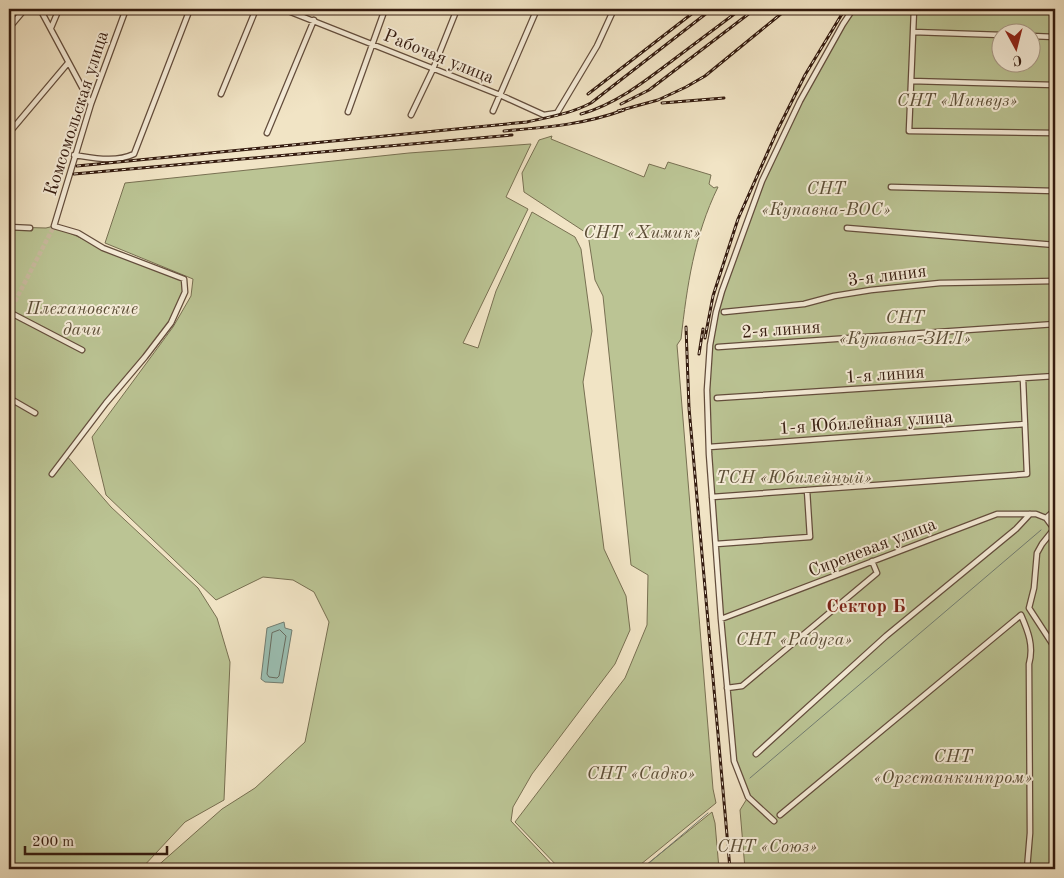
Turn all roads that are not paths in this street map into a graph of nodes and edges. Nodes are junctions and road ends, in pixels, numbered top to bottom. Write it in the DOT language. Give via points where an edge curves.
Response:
graph roads {
  1 [pos="25,9"];
  2 [pos="40,9"];
  3 [pos="59,9"];
  4 [pos="126,9"];
  5 [pos="190,9"];
  6 [pos="256,9"];
  7 [pos="283,9"];
  8 [pos="385,9"];
  9 [pos="458,9"];
  10 [pos="536,9"];
  11 [pos="614,9"];
  12 [pos="853,9"];
  13 [pos="914,9"];
  14 [pos="314,20"];
  15 [pos="9,28"];
  16 [pos="51,28"];
  17 [pos="1055,30"];
  18 [pos="913,32"];
  19 [pos="992,35"];
  20 [pos="1042,36"];
  21 [pos="1055,36"];
  22 [pos="371,44"];
  23 [pos="68,63"];
  24 [pos="433,69"];
  25 [pos="911,81"];
  26 [pos="1055,85"];
  27 [pos="221,94"];
  28 [pos="500,95"];
  29 [pos="91,104"];
  30 [pos="493,111"];
  31 [pos="348,112"];
  32 [pos="412,115"];
  33 [pos="9,132"];
  34 [pos="267,133"];
  35 [pos="1054,133"];
  36 [pos="74,155"];
  37 [pos="891,187"];
  38 [pos="1055,191"];
  39 [pos="9,227"];
  40 [pos="30,228"];
  41 [pos="847,228"];
  42 [pos="1055,245"];
  43 [pos="1055,281"];
  44 [pos="9,312"];
  45 [pos="724,312"];
  46 [pos="1055,324"];
  47 [pos="718,347"];
  48 [pos="82,350"];
  49 [pos="1055,376"];
  50 [pos="1023,378"];
  51 [pos="9,398"];
  52 [pos="717,398"];
  53 [pos="35,414"];
  54 [pos="1025,424"];
  55 [pos="709,447"];
  56 [pos="52,474"];
  57 [pos="808,490"];
  58 [pos="712,497"];
  59 [pos="1055,510"];
  60 [pos="1030,514"];
  61 [pos="1046,518"];
  62 [pos="1054,530"];
  63 [pos="716,544"];
  64 [pos="872,561"];
  65 [pos="721,619"];
  66 [pos="1055,648"];
  67 [pos="727,688"];
  68 [pos="756,754"];
  69 [pos="780,815"];
  70 [pos="774,821"];
  71 [pos="1027,869"];
  1 -- 15 [label="street"];
  2 -- 16 [label="street"];
  3 -- 16 [label="street"];
  4 -- 29 [label="street, Комсомольская улица"];
  5 -- 36 [label="street" via="134,154 103,160"];
  6 -- 27 [label="street"];
  7 -- 14 [label="street, Рабочая улица"];
  8 -- 22 [label="street"];
  9 -- 24 [label="street"];
  10 -- 28 [label="street"];
  11 -- 28 [label="street, Рабочая улица" via="557,113 544,115"];
  12 -- 55 [label="street" via="800,100 766,173 722,291 710,345 707,390"];
  13 -- 18 [label="street"];
  14 -- 22 [label="street, Рабочая улица"];
  14 -- 34 [label="street"];
  16 -- 23 [label="street"];
  17 -- 21 [label="street"];
  18 -- 19 [label="street"];
  18 -- 25 [label="street"];
  20 -- 21 [label="street"];
  21 -- 26 [label="street"];
  22 -- 24 [label="street, Рабочая улица"];
  22 -- 31 [label="street"];
  23 -- 29 [label="street"];
  23 -- 33 [label="street"];
  24 -- 28 [label="street, Рабочая улица"];
  24 -- 32 [label="street"];
  25 -- 26 [label="street"];
  25 -- 35 [label="street" via="909,131"];
  26 -- 35 [label="street"];
  28 -- 30 [label="street"];
  29 -- 36 [label="street, Комсомольская улица"];
  36 -- 56 [label="street, Комсомольская улица" via="54,226 78,233 103,248 184,279 185,292 171,322"];
  37 -- 38 [label="street"];
  39 -- 40 [label="street"];
  41 -- 42 [label="street"];
  43 -- 45 [label="street, 3-я линия" via="940,283 871,290 804,304"];
  44 -- 48 [label="street"];
  46 -- 47 [label="street, 2-я линия"];
  49 -- 50 [label="street, 1-я линия"];
  50 -- 52 [label="street, 1-я линия"];
  50 -- 54 [label="street"];
  51 -- 53 [label="street"];
  54 -- 55 [label="street, 1-я Юбилейная улица"];
  54 -- 57 [label="street" via="1027,474"];
  55 -- 58 [label="street"];
  57 -- 58 [label="street"];
  57 -- 63 [label="street" via="810,537"];
  58 -- 63 [label="street"];
  59 -- 61 [label="street"];
  60 -- 61 [label="street, Сиреневая улица"];
  60 -- 64 [label="street, Сиреневая улица" via="997,514"];
  60 -- 68 [label="street" via="886,636"];
  61 -- 62 [label="street"];
  62 -- 66 [label="street" via="1037,553 1029,608"];
  63 -- 65 [label="street"];
  64 -- 65 [label="street, Сиреневая улица"];
  64 -- 67 [label="street" via="877,574 742,686"];
  65 -- 67 [label="street"];
  67 -- 70 [label="street" via="734,761 748,797"];
  69 -- 71 [label="street" via="1021,615 1031,642 1028,664 1030,833"];
}
